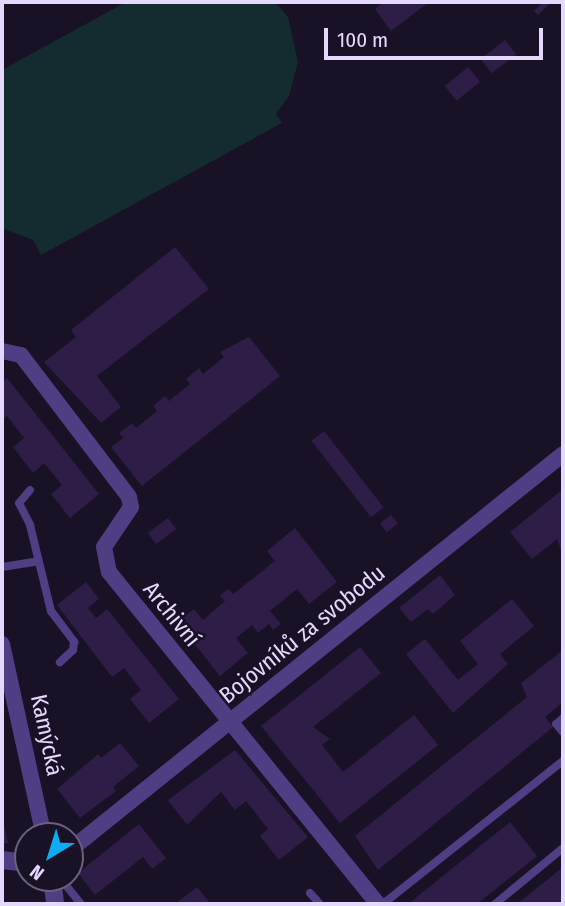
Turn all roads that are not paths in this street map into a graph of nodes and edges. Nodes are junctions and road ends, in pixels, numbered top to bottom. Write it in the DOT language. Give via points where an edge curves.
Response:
graph roads {
  1 [pos="2,351"];
  2 [pos="563,454"];
  3 [pos="30,490"];
  4 [pos="39,561"];
  5 [pos="2,567"];
  6 [pos="2,644"];
  7 [pos="60,662"];
  8 [pos="563,718"];
  9 [pos="230,721"];
  10 [pos="563,732"];
  11 [pos="563,761"];
  12 [pos="41,822"];
  13 [pos="84,839"];
  14 [pos="563,848"];
  15 [pos="310,893"];
  16 [pos="320,904"];
  17 [pos="378,904"];
  18 [pos="383,904"];
  19 [pos="495,904"];
  1 -- 9 [label="street, Archivní" via="21,355 129,497 131,507 104,547 108,572"];
  2 -- 9 [label="street, Bojovníků za svobodu"];
  3 -- 4 [label="lane" via="19,503"];
  4 -- 5 [label="lane"];
  4 -- 7 [label="lane" via="51,611 74,642 73,650"];
  6 -- 12 [label="street, Kamýcká"];
  8 -- 10 [label="lane" via="556,724"];
  9 -- 13 [label="street, Bojovníků za svobodu"];
  9 -- 17 [label="street, Archivní"];
  11 -- 18 [label="lane"];
  14 -- 19 [label="lane"];
  15 -- 16 [label="lane"];
}
